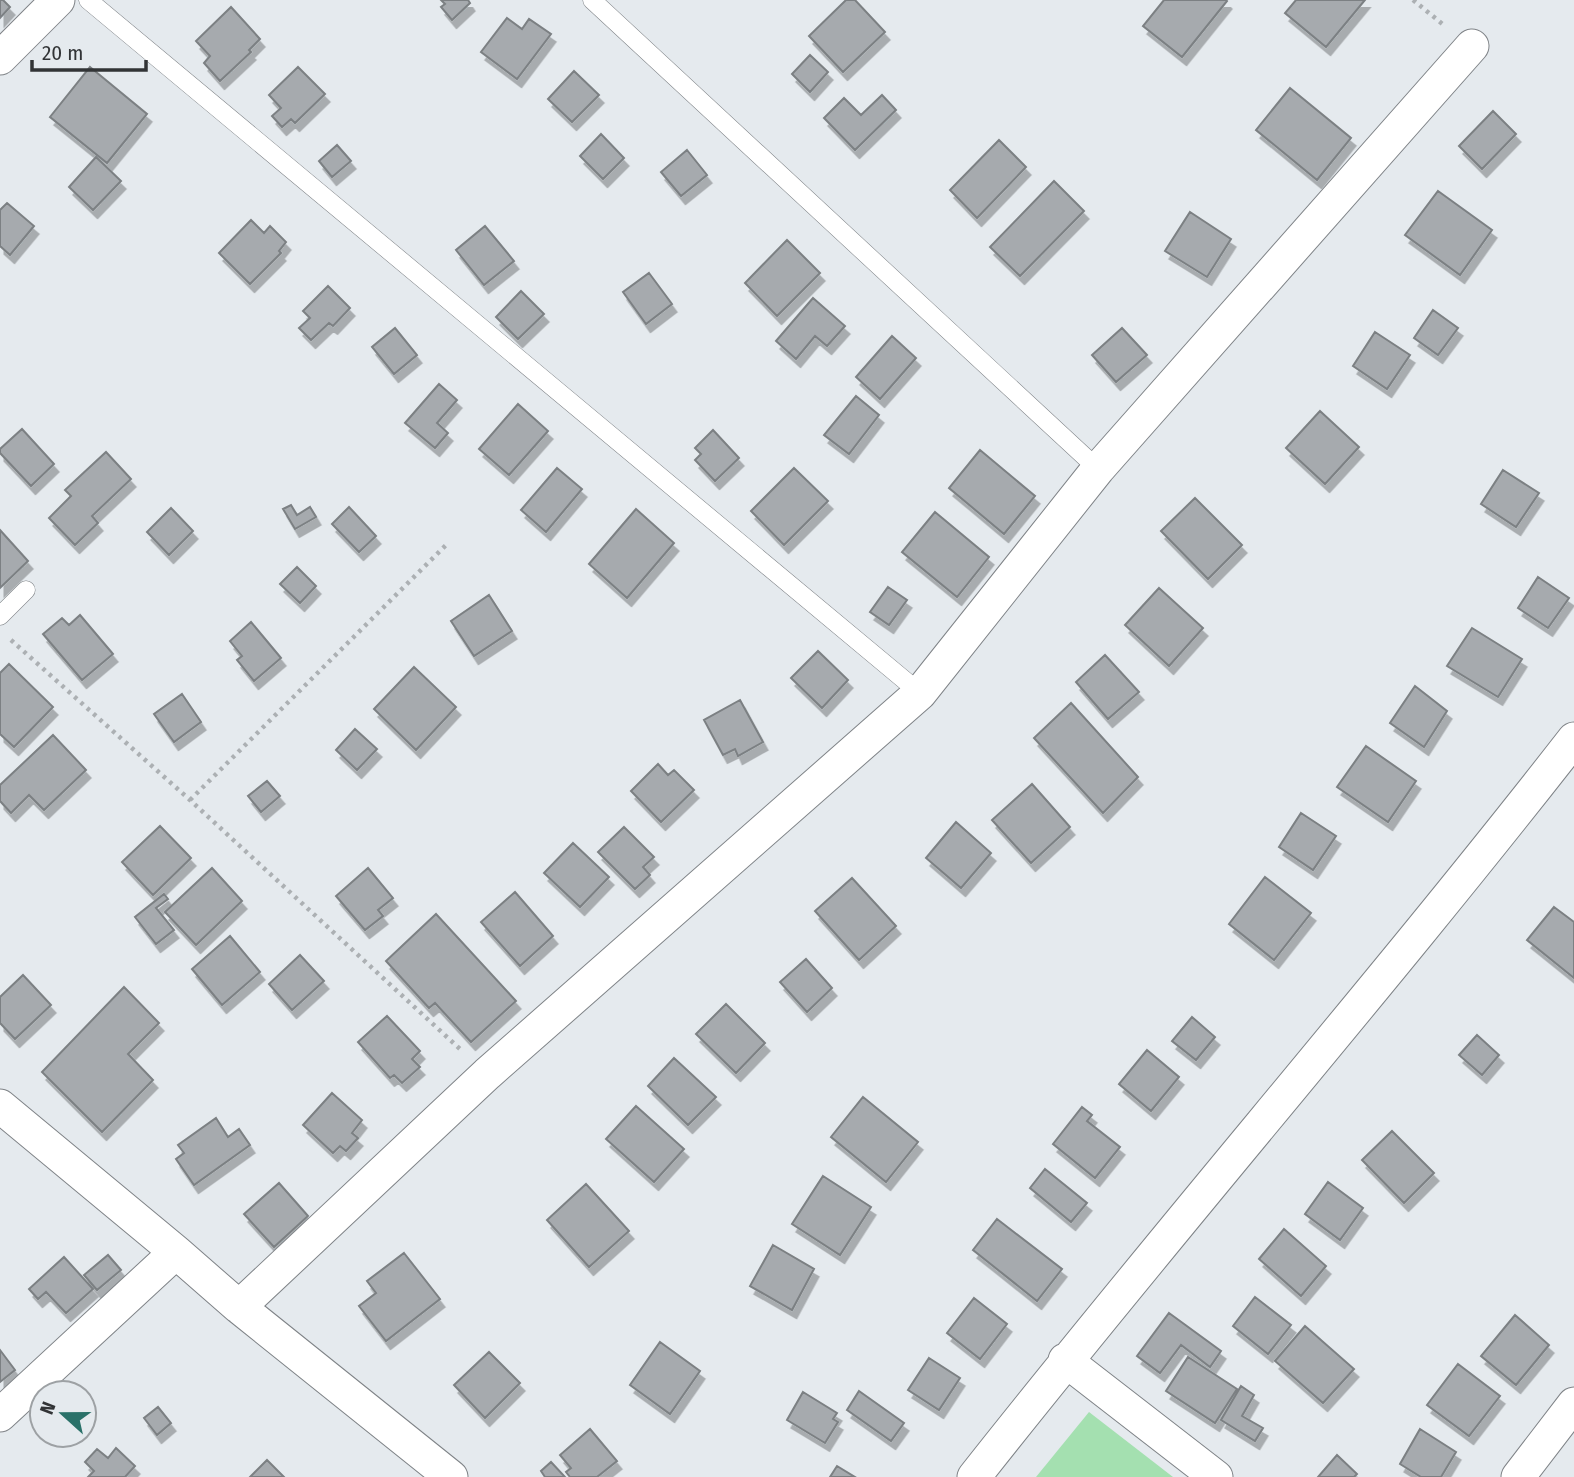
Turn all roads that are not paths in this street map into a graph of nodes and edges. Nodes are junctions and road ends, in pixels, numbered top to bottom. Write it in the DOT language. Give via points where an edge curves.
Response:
graph roads {
  1 [pos="58,0"];
  2 [pos="88,0"];
  3 [pos="592,0"];
  4 [pos="1472,46"];
  5 [pos="0,58"];
  6 [pos="1098,469"];
  7 [pos="26,590"];
  8 [pos="0,616"];
  9 [pos="920,692"];
  10 [pos="1574,739"];
  11 [pos="0,1106"];
  12 [pos="176,1252"];
  13 [pos="239,1307"];
  14 [pos="1065,1360"];
  15 [pos="1574,1404"];
  16 [pos="0,1415"];
  17 [pos="450,1477"];
  18 [pos="974,1477"];
  19 [pos="1216,1477"];
  20 [pos="1518,1477"];
  1 -- 5 [label="street"];
  2 -- 9 [label="lane"];
  3 -- 6 [label="lane"];
  4 -- 6 [label="street"];
  6 -- 9 [label="street"];
  7 -- 8 [label="lane"];
  9 -- 13 [label="street" via="487,1074"];
  10 -- 14 [label="street" via="1495,841"];
  11 -- 12 [label="street"];
  12 -- 13 [label="street"];
  12 -- 16 [label="street"];
  13 -- 17 [label="street"];
  14 -- 18 [label="street"];
  14 -- 19 [label="street"];
  15 -- 20 [label="street"];
}
